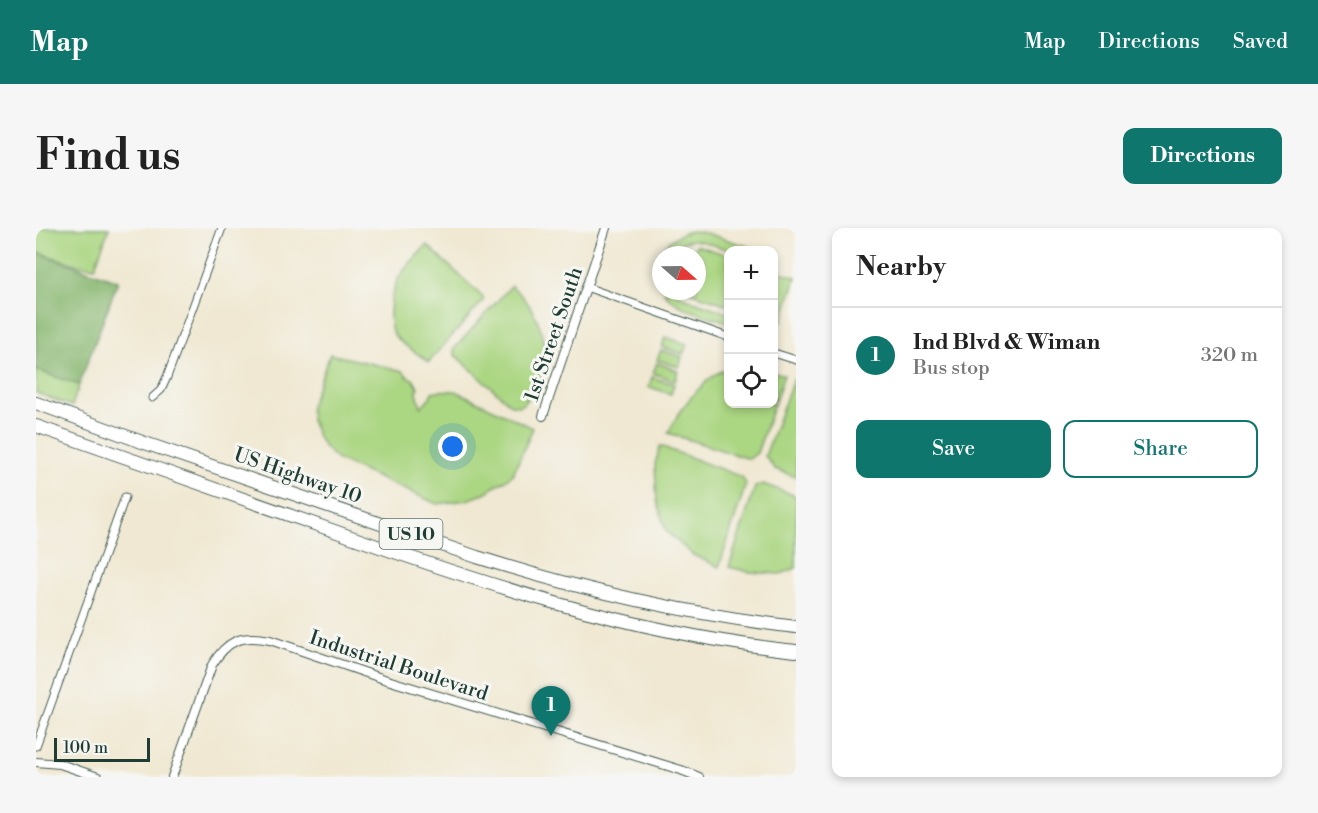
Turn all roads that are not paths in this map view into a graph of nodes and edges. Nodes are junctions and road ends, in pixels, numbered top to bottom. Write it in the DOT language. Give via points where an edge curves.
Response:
graph roads {
  1 [pos="222,228"];
  2 [pos="606,228"];
  3 [pos="586,287"];
  4 [pos="724,335"];
  5 [pos="777,354"];
  6 [pos="796,360"];
  7 [pos="152,398"];
  8 [pos="36,403"];
  9 [pos="543,416"];
  10 [pos="36,426"];
  11 [pos="125,497"];
  12 [pos="796,627"];
  13 [pos="795,651"];
  14 [pos="36,746"];
  15 [pos="36,762"];
  16 [pos="98,777"];
  17 [pos="172,777"];
  18 [pos="699,777"];
  1 -- 7 [label="street" via="167,376"];
  2 -- 3 [label="street, 1st Street South"];
  3 -- 4 [label="street"];
  3 -- 9 [label="street, 1st Street South"];
  5 -- 6 [label="street"];
  8 -- 12 [label="highway, US Highway 10 / US 10" via="521,571 669,607"];
  10 -- 13 [label="highway" via="445,570 565,606 675,631"];
  11 -- 14 [label="street"];
  15 -- 16 [label="street" via="60,764"];
  17 -- 18 [label="street, Industrial Boulevard" via="218,655 236,640 259,637"];
}
